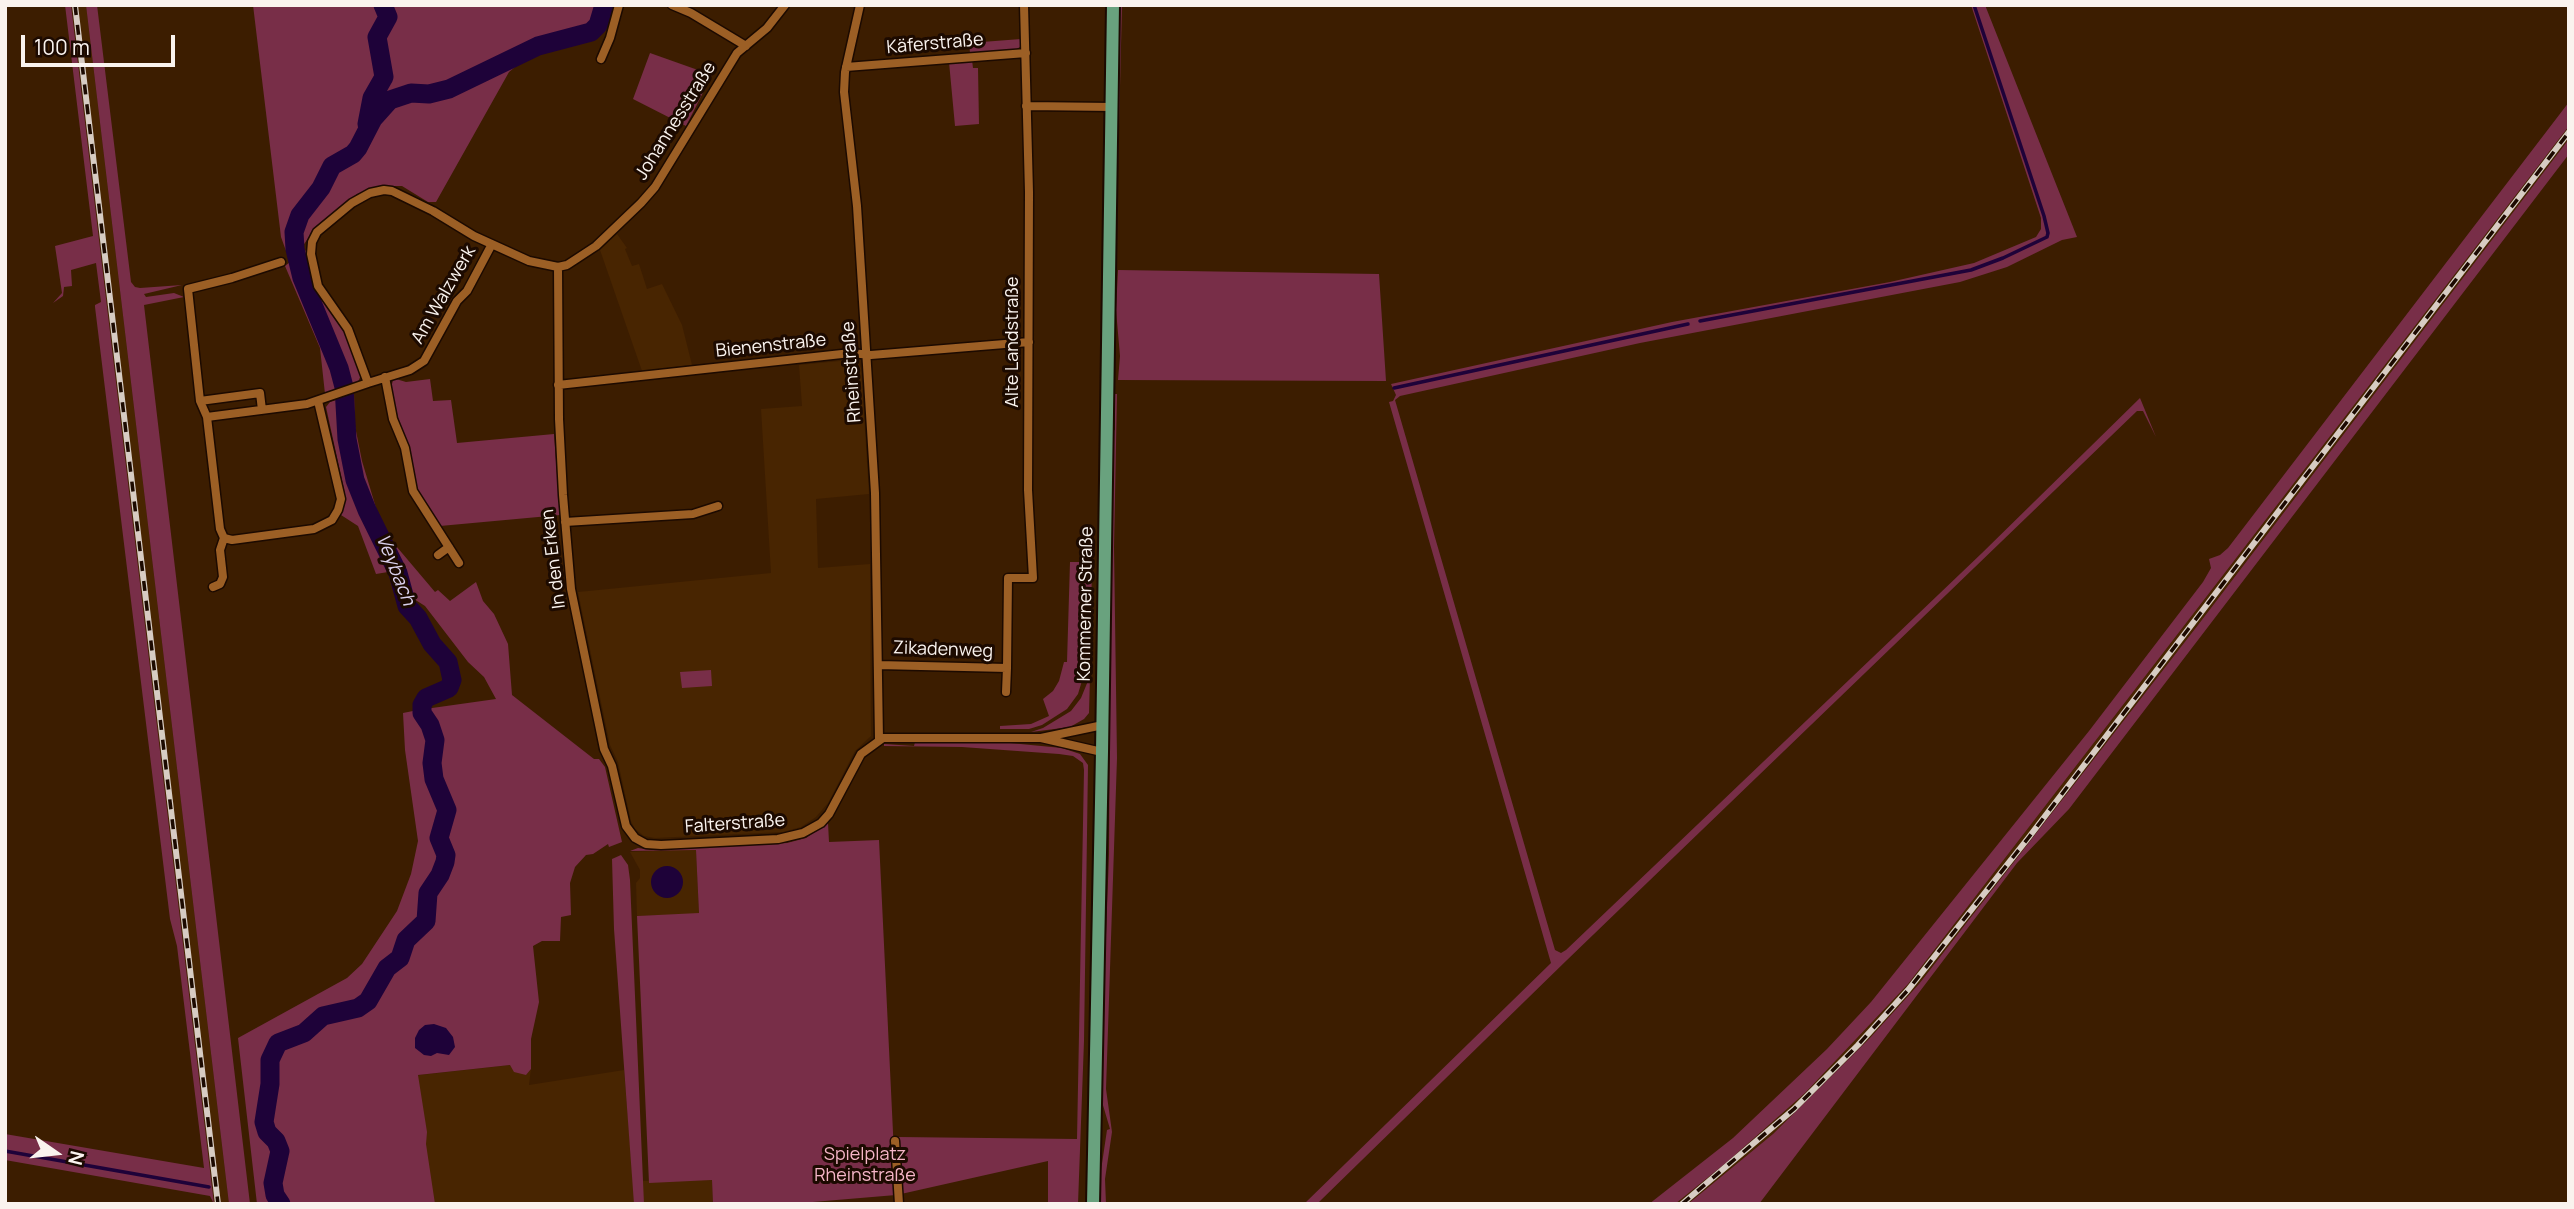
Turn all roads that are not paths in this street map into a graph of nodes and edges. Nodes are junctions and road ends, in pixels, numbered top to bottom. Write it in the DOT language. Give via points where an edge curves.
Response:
graph roads {
  1 [pos="619,5"];
  2 [pos="673,5"];
  3 [pos="785,5"];
  4 [pos="860,5"];
  5 [pos="1024,5"];
  6 [pos="1113,5"];
  7 [pos="746,46"];
  8 [pos="1026,53"];
  9 [pos="601,58"];
  10 [pos="846,67"];
  11 [pos="1026,106"];
  12 [pos="1112,107"];
  13 [pos="492,244"];
  14 [pos="281,262"];
  15 [pos="558,267"];
  16 [pos="1029,342"];
  17 [pos="866,354"];
  18 [pos="386,377"];
  19 [pos="369,383"];
  20 [pos="558,386"];
  21 [pos="201,401"];
  22 [pos="318,401"];
  23 [pos="262,410"];
  24 [pos="207,417"];
  25 [pos="718,506"];
  26 [pos="565,522"];
  27 [pos="224,538"];
  28 [pos="449,547"];
  29 [pos="438,555"];
  30 [pos="459,563"];
  31 [pos="1033,578"];
  32 [pos="213,587"];
  33 [pos="878,665"];
  34 [pos="1007,668"];
  35 [pos="1006,692"];
  36 [pos="1103,725"];
  37 [pos="1041,738"];
  38 [pos="879,739"];
  39 [pos="1102,752"];
  40 [pos="635,838"];
  41 [pos="895,1142"];
  42 [pos="899,1204"];
  43 [pos="1093,1204"];
  1 -- 9 [label="street"];
  2 -- 7 [label="street"];
  3 -- 7 [label="street, Johannesstraße"];
  4 -- 10 [label="street, Rheinstraße"];
  5 -- 8 [label="street, Alte Landstraße"];
  6 -- 12 [label="main road, Kommerner Straße"];
  7 -- 15 [label="street, Johannesstraße" via="722,76 655,187 596,246"];
  8 -- 10 [label="street, Käferstraße"];
  8 -- 11 [label="street, Alte Landstraße"];
  10 -- 17 [label="street, Rheinstraße" via="845,103"];
  11 -- 12 [label="street"];
  11 -- 16 [label="street, Alte Landstraße"];
  12 -- 36 [label="main road, Kommerner Straße"];
  13 -- 15 [label="street" via="529,261"];
  13 -- 18 [label="street, Am Walzwerk" via="424,361"];
  13 -- 19 [label="street" via="403,195 384,190 370,192 324,225 313,242 318,286 348,329"];
  14 -- 21 [label="street" via="188,289"];
  15 -- 20 [label="street, In den Erken"];
  16 -- 17 [label="street, Bienenstraße"];
  16 -- 31 [label="street, Alte Landstraße" via="1028,490"];
  17 -- 20 [label="street, Bienenstraße"];
  17 -- 33 [label="street, Rheinstraße" via="877,530"];
  18 -- 19 [label="street, Am Walzwerk"];
  18 -- 28 [label="street" via="413,491"];
  19 -- 22 [label="street, Am Walzwerk"];
  20 -- 26 [label="street, In den Erken"];
  21 -- 23 [label="street" via="260,393"];
  21 -- 24 [label="street"];
  22 -- 23 [label="street, Am Walzwerk"];
  22 -- 27 [label="street" via="341,494 336,516 317,529"];
  23 -- 24 [label="street, Am Walzwerk"];
  24 -- 27 [label="street"];
  25 -- 26 [label="street" via="693,514"];
  26 -- 40 [label="street, In den Erken" via="571,589 604,749 626,826"];
  27 -- 32 [label="street" via="220,550 223,578"];
  28 -- 29 [label="street"];
  28 -- 30 [label="street"];
  31 -- 34 [label="street, Zikadenweg" via="1009,578"];
  33 -- 34 [label="street, Zikadenweg"];
  33 -- 38 [label="street, Rheinstraße"];
  34 -- 35 [label="street, Zikadenweg"];
  36 -- 37 [label="street"];
  36 -- 39 [label="main road, Kommerner Straße"];
  37 -- 38 [label="street"];
  37 -- 39 [label="street"];
  38 -- 40 [label="street, Falterstraße" via="861,754 829,814 803,833 778,839 661,845"];
  39 -- 43 [label="main road, Kommerner Straße"];
  41 -- 42 [label="street"];
}
